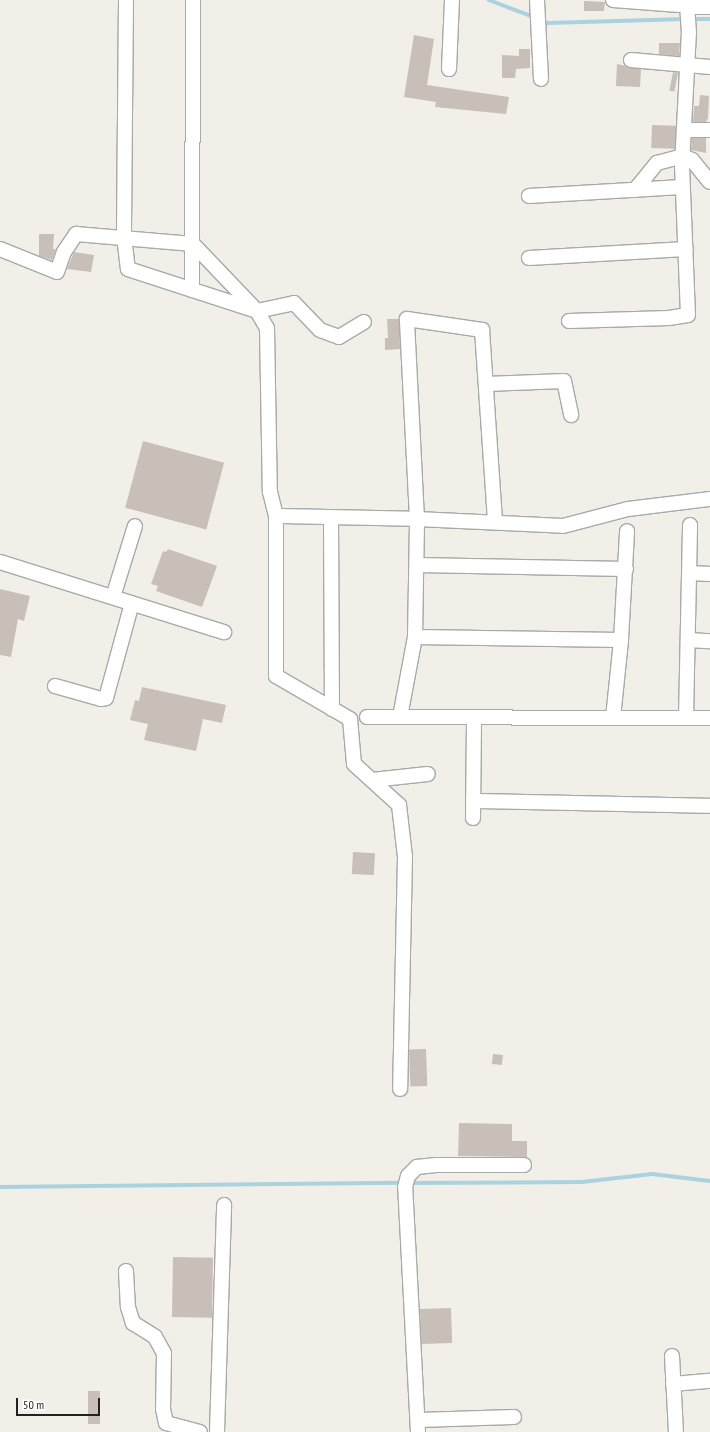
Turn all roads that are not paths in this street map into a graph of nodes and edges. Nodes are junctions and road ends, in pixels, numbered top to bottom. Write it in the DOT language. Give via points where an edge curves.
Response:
graph roads {
  1 [pos="126,0"];
  2 [pos="193,0"];
  3 [pos="452,0"];
  4 [pos="614,0"];
  5 [pos="682,4"];
  6 [pos="710,7"];
  7 [pos="538,13"];
  8 [pos="630,60"];
  9 [pos="688,64"];
  10 [pos="710,67"];
  11 [pos="449,69"];
  12 [pos="541,79"];
  13 [pos="684,130"];
  14 [pos="710,130"];
  15 [pos="683,156"];
  16 [pos="710,182"];
  17 [pos="682,187"];
  18 [pos="636,190"];
  19 [pos="529,196"];
  20 [pos="124,237"];
  21 [pos="193,244"];
  22 [pos="0,249"];
  23 [pos="686,249"];
  24 [pos="529,258"];
  25 [pos="192,290"];
  26 [pos="257,311"];
  27 [pos="569,321"];
  28 [pos="364,322"];
  29 [pos="486,384"];
  30 [pos="570,415"];
  31 [pos="710,499"];
  32 [pos="276,516"];
  33 [pos="331,518"];
  34 [pos="417,519"];
  35 [pos="495,522"];
  36 [pos="690,525"];
  37 [pos="135,526"];
  38 [pos="627,532"];
  39 [pos="0,562"];
  40 [pos="418,566"];
  41 [pos="626,569"];
  42 [pos="689,573"];
  43 [pos="710,574"];
  44 [pos="113,597"];
  45 [pos="132,603"];
  46 [pos="224,632"];
  47 [pos="415,637"];
  48 [pos="621,640"];
  49 [pos="688,640"];
  50 [pos="710,641"];
  51 [pos="55,686"];
  52 [pos="332,709"];
  53 [pos="368,717"];
  54 [pos="400,717"];
  55 [pos="474,718"];
  56 [pos="612,718"];
  57 [pos="686,718"];
  58 [pos="710,718"];
  59 [pos="428,774"];
  60 [pos="372,780"];
  61 [pos="473,801"];
  62 [pos="710,806"];
  63 [pos="473,818"];
  64 [pos="400,1089"];
  65 [pos="524,1165"];
  66 [pos="224,1205"];
  67 [pos="126,1271"];
  68 [pos="672,1356"];
  69 [pos="710,1381"];
  70 [pos="673,1384"];
  71 [pos="514,1417"];
  72 [pos="418,1426"];
  73 [pos="200,1432"];
  74 [pos="217,1432"];
  75 [pos="676,1432"];
  1 -- 20 [label="street"];
  2 -- 21 [label="street"];
  3 -- 11 [label="street"];
  4 -- 5 [label="street"];
  5 -- 6 [label="street"];
  5 -- 9 [label="street" via="689,33"];
  7 -- 12 [label="street"];
  8 -- 9 [label="street"];
  9 -- 10 [label="street"];
  9 -- 13 [label="street"];
  13 -- 14 [label="street"];
  13 -- 15 [label="street"];
  15 -- 16 [label="street" via="692,160"];
  15 -- 17 [label="street"];
  15 -- 18 [label="street" via="658,163"];
  17 -- 18 [label="street"];
  17 -- 23 [label="street"];
  18 -- 19 [label="street"];
  20 -- 21 [label="street"];
  20 -- 22 [label="street" via="76,234 64,252 57,272"];
  20 -- 25 [label="street" via="128,269"];
  21 -- 25 [label="street"];
  21 -- 26 [label="street"];
  23 -- 24 [label="street"];
  23 -- 27 [label="street" via="688,315 669,318"];
  25 -- 26 [label="street"];
  26 -- 28 [label="street" via="294,303 320,330 339,337"];
  26 -- 32 [label="street" via="267,328 270,492"];
  29 -- 30 [label="street" via="564,381"];
  29 -- 34 [label="street" via="482,330 407,319"];
  29 -- 35 [label="street"];
  31 -- 35 [label="street" via="628,509 563,526"];
  32 -- 33 [label="street"];
  32 -- 52 [label="street" via="276,676"];
  33 -- 34 [label="street"];
  33 -- 52 [label="street"];
  34 -- 35 [label="street"];
  34 -- 40 [label="street"];
  36 -- 42 [label="street"];
  37 -- 44 [label="street"];
  38 -- 41 [label="street"];
  39 -- 44 [label="street"];
  40 -- 41 [label="street"];
  40 -- 47 [label="street"];
  41 -- 48 [label="street"];
  42 -- 43 [label="street"];
  42 -- 49 [label="street"];
  44 -- 45 [label="street"];
  45 -- 46 [label="street"];
  45 -- 51 [label="street" via="106,698 101,699"];
  47 -- 48 [label="street"];
  47 -- 54 [label="street"];
  48 -- 56 [label="street"];
  49 -- 50 [label="street"];
  49 -- 57 [label="street"];
  52 -- 60 [label="street" via="350,719 354,764"];
  53 -- 54 [label="street"];
  54 -- 55 [label="street"];
  55 -- 56 [label="street"];
  55 -- 61 [label="street"];
  56 -- 57 [label="street"];
  57 -- 58 [label="street"];
  59 -- 60 [label="street"];
  60 -- 64 [label="street" via="399,805 404,857"];
  61 -- 62 [label="street"];
  61 -- 63 [label="street"];
  65 -- 72 [label="street" via="417,1167 406,1182"];
  66 -- 74 [label="street"];
  67 -- 73 [label="street" via="128,1307 133,1323 155,1337 164,1353 166,1423"];
  68 -- 70 [label="street"];
  69 -- 70 [label="street"];
  70 -- 75 [label="street"];
  71 -- 72 [label="street"];
}
